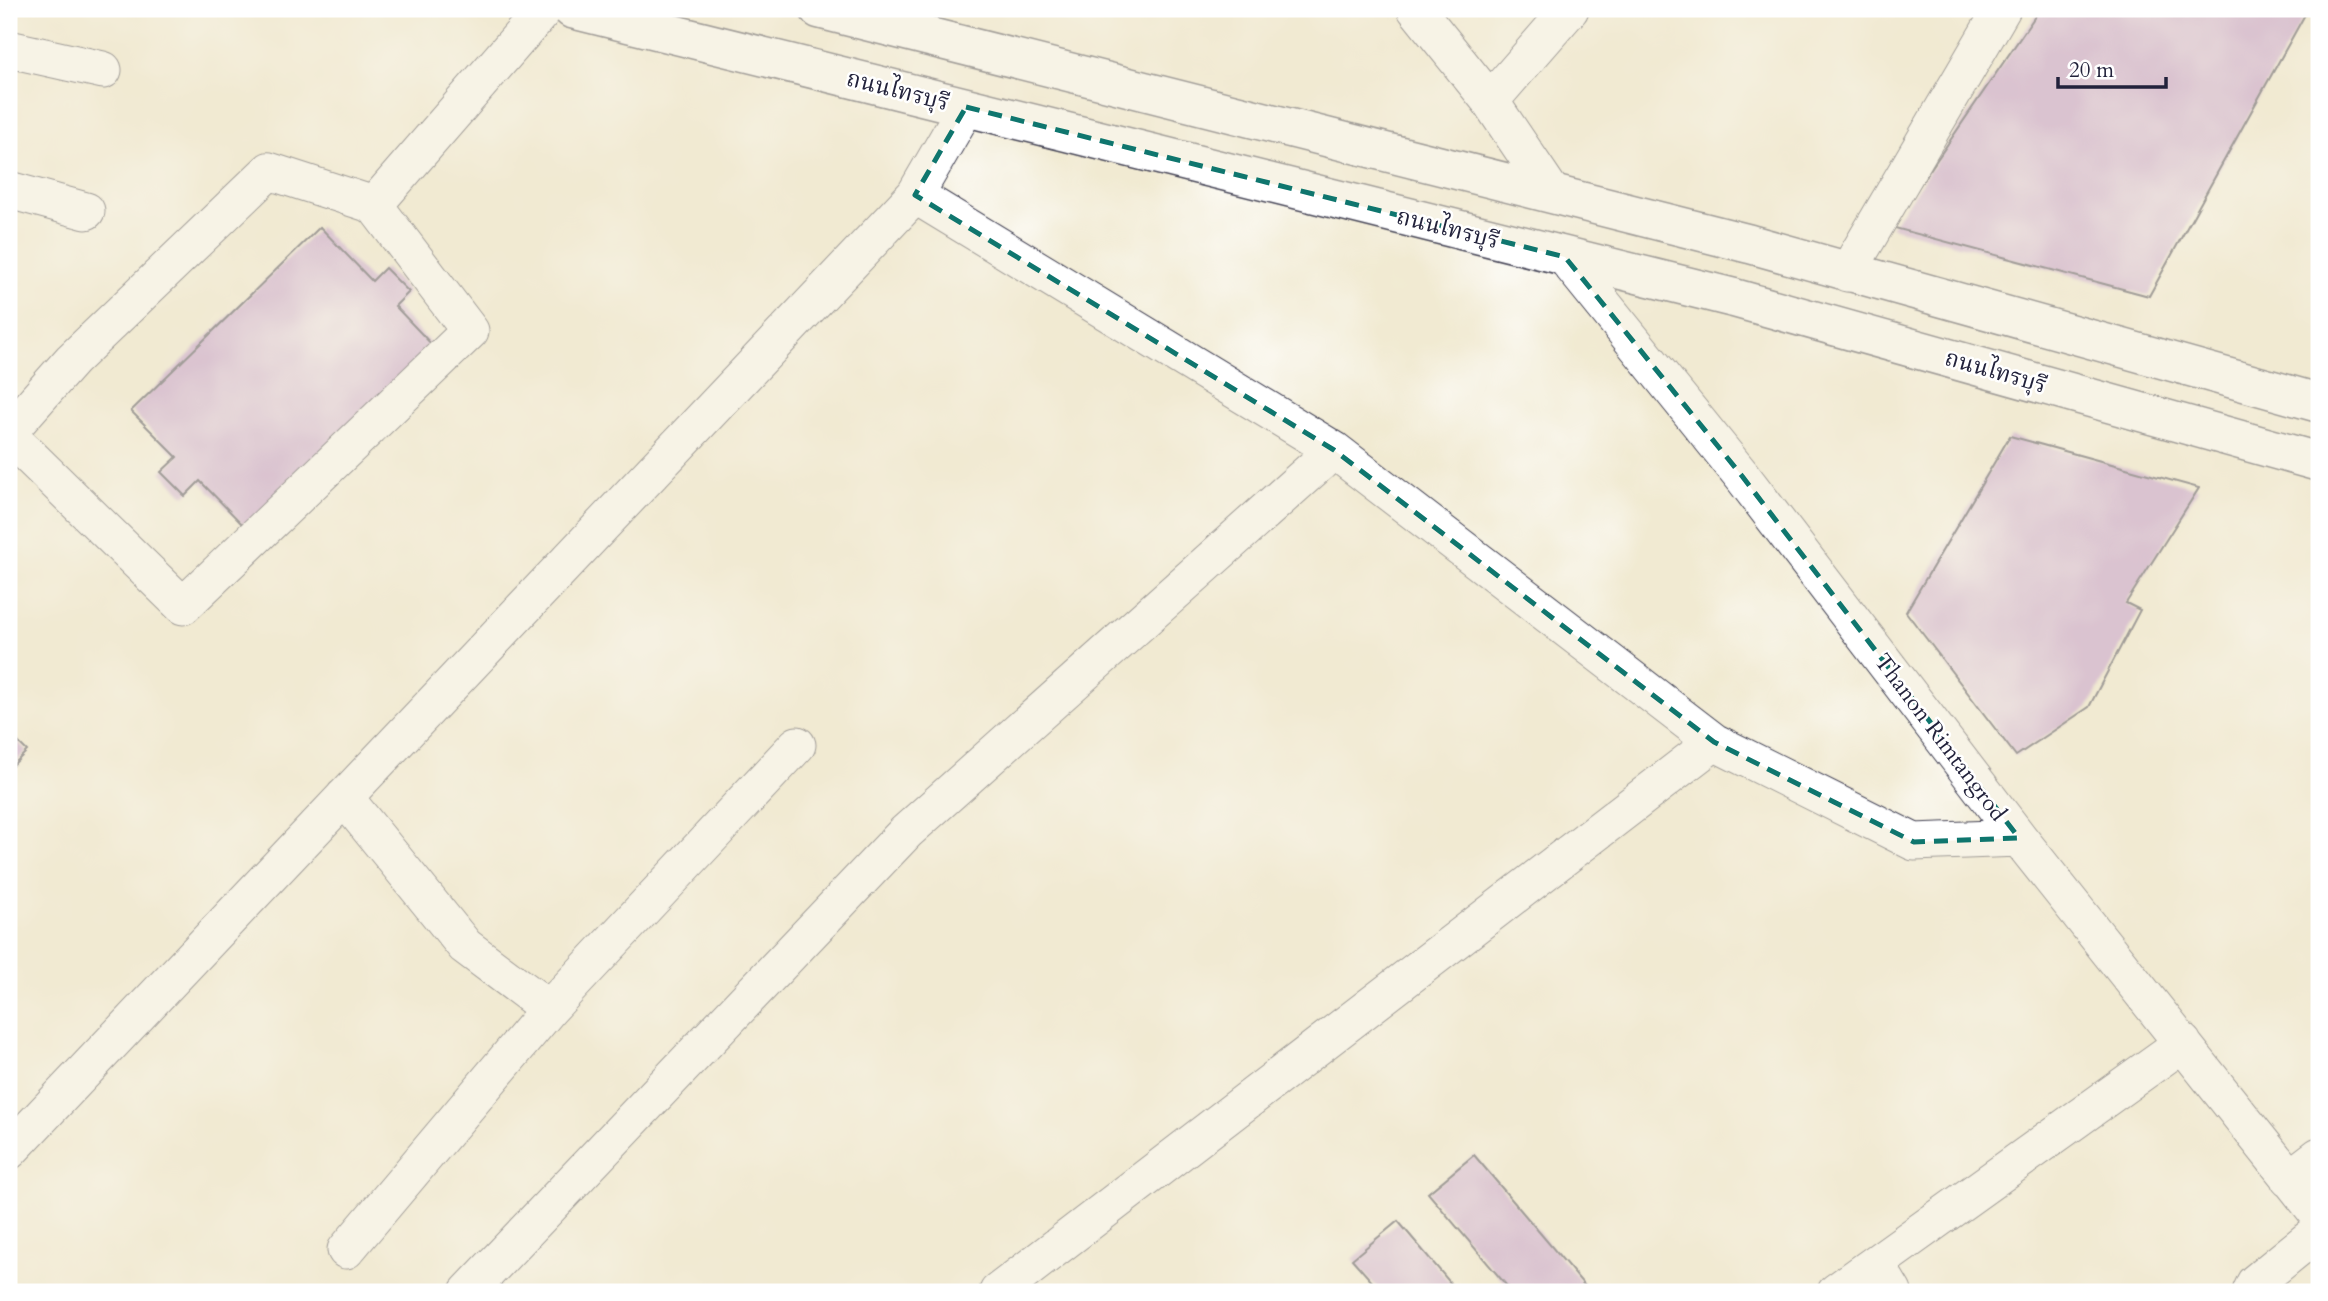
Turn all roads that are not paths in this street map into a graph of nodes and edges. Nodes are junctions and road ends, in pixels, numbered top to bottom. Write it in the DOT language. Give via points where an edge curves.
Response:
graph roads {
  1 [pos="544,9"];
  2 [pos="572,9"];
  3 [pos="819,9"];
  4 [pos="1416,9"];
  5 [pos="1570,9"];
  6 [pos="2002,9"];
  7 [pos="9,49"];
  8 [pos="103,70"];
  9 [pos="1490,101"];
  10 [pos="967,107"];
  11 [pos="9,190"];
  12 [pos="1552,193"];
  13 [pos="915,195"];
  14 [pos="374,205"];
  15 [pos="86,211"];
  16 [pos="1565,257"];
  17 [pos="1847,273"];
  18 [pos="2319,403"];
  19 [pos="9,434"];
  20 [pos="1334,450"];
  21 [pos="2319,462"];
  22 [pos="1714,742"];
  23 [pos="797,745"];
  24 [pos="344,797"];
  25 [pos="2018,838"];
  26 [pos="549,1009"];
  27 [pos="2183,1042"];
  28 [pos="9,1151"];
  29 [pos="2319,1156"];
  30 [pos="2289,1179"];
  31 [pos="2319,1215"];
  32 [pos="2319,1231"];
  33 [pos="346,1250"];
  34 [pos="1885,1278"];
  35 [pos="468,1292"];
  36 [pos="998,1292"];
  37 [pos="1836,1292"];
  38 [pos="2252,1292"];
  1 -- 14 [label="street"];
  2 -- 10 [label="main road, ถนนไทรบุรี"];
  3 -- 12 [label="main road"];
  4 -- 9 [label="street"];
  5 -- 9 [label="street"];
  6 -- 17 [label="street"];
  7 -- 8 [label="street"];
  9 -- 12 [label="street"];
  10 -- 13 [label="street"];
  10 -- 16 [label="main road, ถนนไทรบุรี"];
  11 -- 15 [label="street"];
  12 -- 17 [label="main road"];
  13 -- 20 [label="street"];
  13 -- 24 [label="street"];
  14 -- 19 [label="street" via="268,170 72,360"];
  14 -- 19 [label="street" via="470,331 183,606"];
  16 -- 21 [label="main road, ถนนไทรบุรี" via="1805,317"];
  16 -- 25 [label="street, Thanon Rimtangrod" via="1742,476"];
  17 -- 18 [label="main road"];
  20 -- 22 [label="street"];
  20 -- 35 [label="street" via="906,832"];
  22 -- 25 [label="street" via="1914,842"];
  22 -- 36 [label="street"];
  23 -- 26 [label="street"];
  24 -- 26 [label="street" via="465,946"];
  24 -- 28 [label="street"];
  25 -- 27 [label="street, Thanon Rimtangrod"];
  26 -- 33 [label="street"];
  27 -- 30 [label="street, Thanon Rimtangrod"];
  27 -- 34 [label="street"];
  29 -- 30 [label="street"];
  30 -- 31 [label="street, Thanon Rimtangrod"];
  32 -- 38 [label="street" via="2255,1283"];
  34 -- 37 [label="street"];
}
